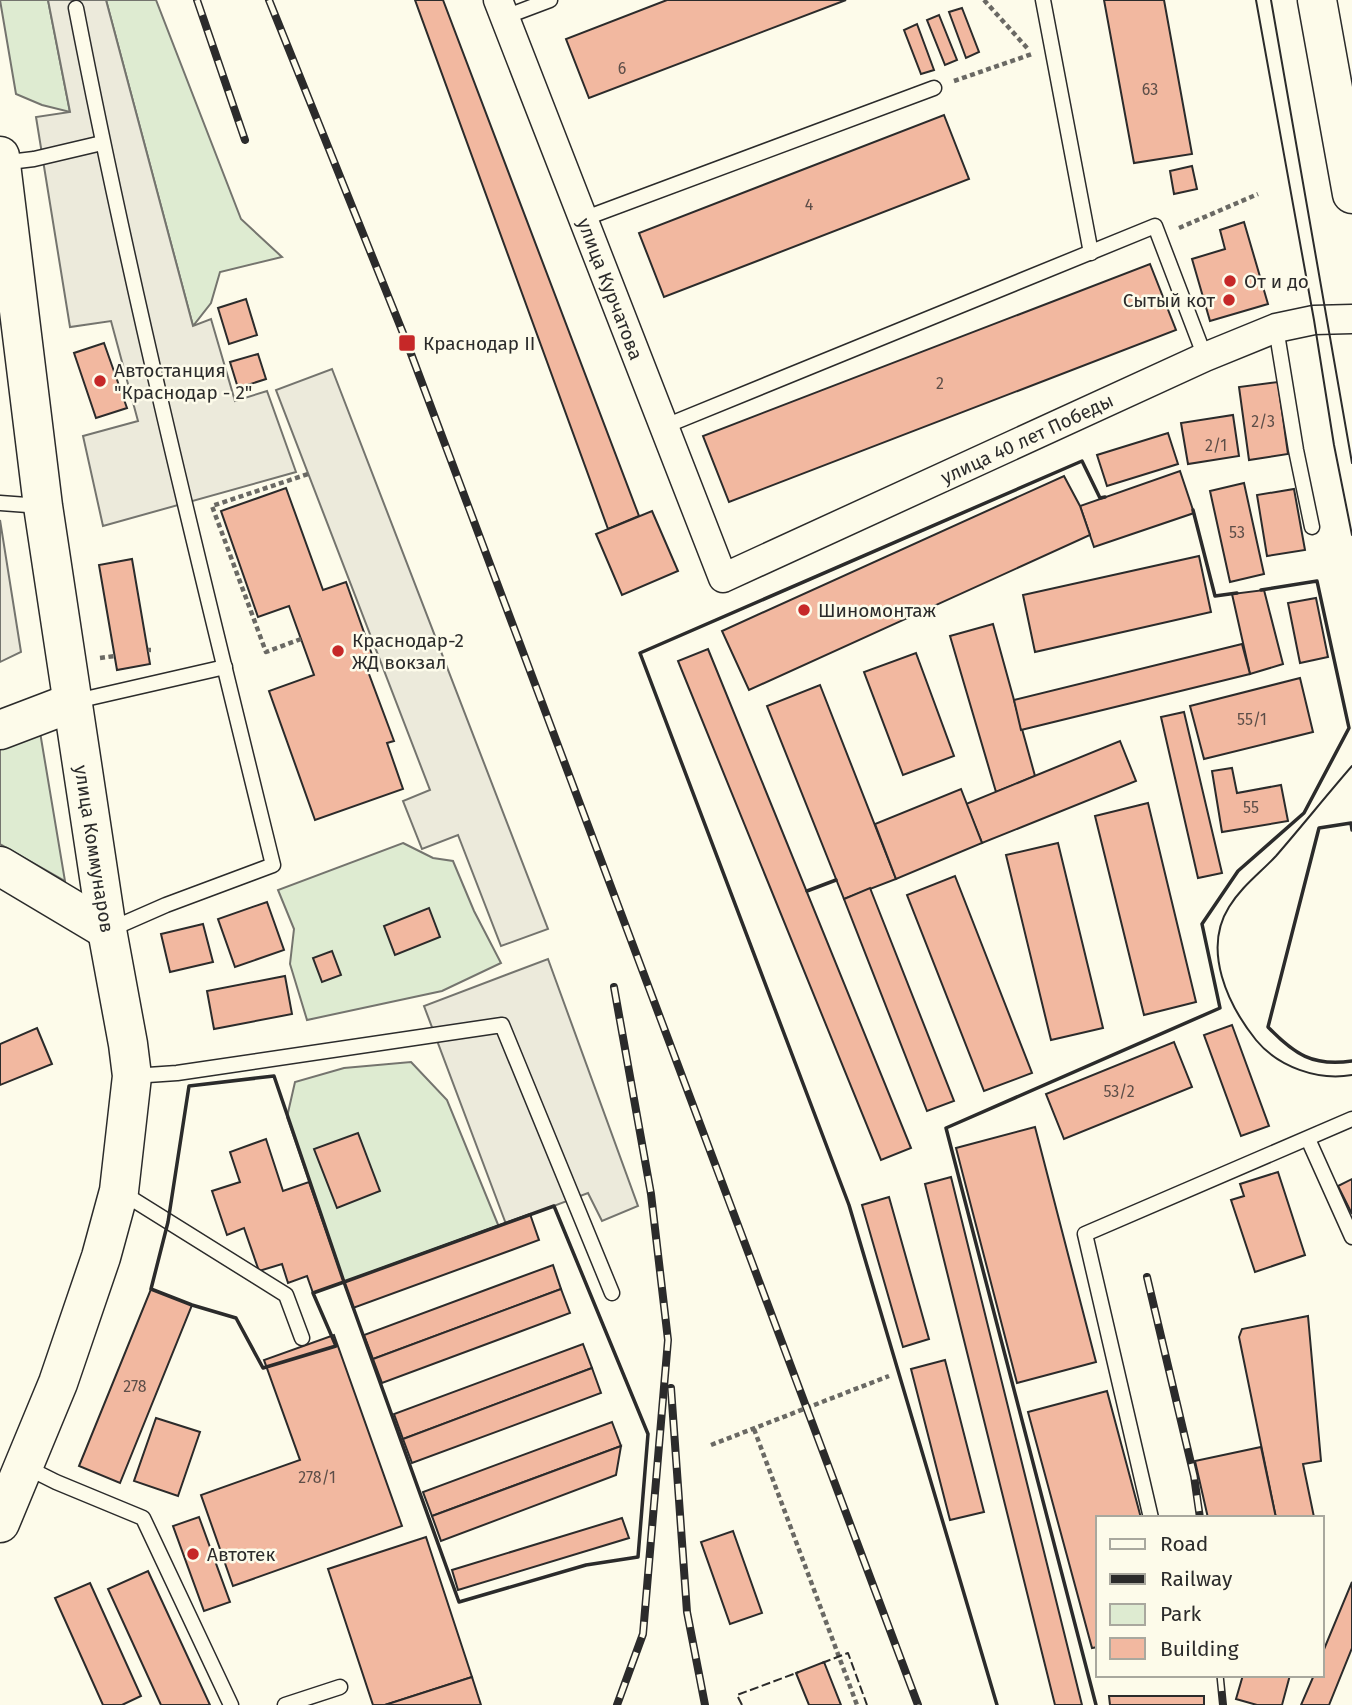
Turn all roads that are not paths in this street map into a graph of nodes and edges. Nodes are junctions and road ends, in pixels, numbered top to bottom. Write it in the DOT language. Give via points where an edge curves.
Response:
graph roads {
  1 [pos="550,0"];
  2 [pos="1043,0"];
  3 [pos="1317,0"];
  4 [pos="76,8"];
  5 [pos="502,8"];
  6 [pos="934,88"];
  7 [pos="102,143"];
  8 [pos="0,156"];
  9 [pos="1,163"];
  10 [pos="1352,194"];
  11 [pos="583,219"];
  12 [pos="1091,253"];
  13 [pos="1347,323"];
  14 [pos="1276,328"];
  15 [pos="1205,358"];
  16 [pos="663,426"];
  17 [pos="0,503"];
  18 [pos="43,506"];
  19 [pos="1312,527"];
  20 [pos="723,578"];
  21 [pos="225,667"];
  22 [pos="71,702"];
  23 [pos="0,730"];
  24 [pos="0,866"];
  25 [pos="107,930"];
  26 [pos="132,1076"];
  27 [pos="1352,1119"];
  28 [pos="1308,1139"];
  29 [pos="119,1191"];
  30 [pos="1352,1237"];
  31 [pos="612,1293"];
  32 [pos="302,1338"];
  33 [pos="25,1466"];
  34 [pos="1150,1516"];
  35 [pos="0,1524"];
  36 [pos="340,1687"];
  37 [pos="232,1705"];
  38 [pos="285,1705"];
  1 -- 5 [label="lane"];
  2 -- 12 [label="lane"];
  3 -- 10 [label="main road"];
  4 -- 7 [label="lane"];
  5 -- 11 [label="street, улица Курчатова"];
  6 -- 11 [label="lane"];
  7 -- 9 [label="lane"];
  7 -- 21 [label="lane"];
  8 -- 9 [label="main road, улица Коммунаров"];
  9 -- 18 [label="main road, улица Коммунаров"];
  11 -- 16 [label="street, улица Курчатова"];
  12 -- 15 [label="lane" via="1155,226"];
  12 -- 16 [label="lane"];
  13 -- 14 [label="street, улица 40 лет Победы" via="1314,320"];
  14 -- 15 [label="street, улица 40 лет Победы"];
  14 -- 19 [label="lane"];
  15 -- 20 [label="street, улица 40 лет Победы"];
  16 -- 20 [label="street, улица Курчатова"];
  17 -- 18 [label="lane"];
  18 -- 22 [label="main road, улица Коммунаров"];
  21 -- 22 [label="lane"];
  21 -- 25 [label="lane" via="273,865"];
  22 -- 23 [label="main road"];
  22 -- 25 [label="main road, улица Коммунаров"];
  24 -- 25 [label="main road"];
  25 -- 26 [label="main road, улица Коммунаров"];
  26 -- 29 [label="main road, улица Коммунаров"];
  26 -- 31 [label="lane" via="502,1025"];
  27 -- 28 [label="lane"];
  28 -- 30 [label="lane"];
  28 -- 34 [label="lane" via="1085,1234"];
  29 -- 32 [label="lane" via="286,1296"];
  29 -- 33 [label="main road, улица Коммунаров" via="80,1323"];
  33 -- 35 [label="main road, улица Коммунаров"];
  33 -- 37 [label="lane" via="143,1518"];
  36 -- 38 [label="lane"];
}
